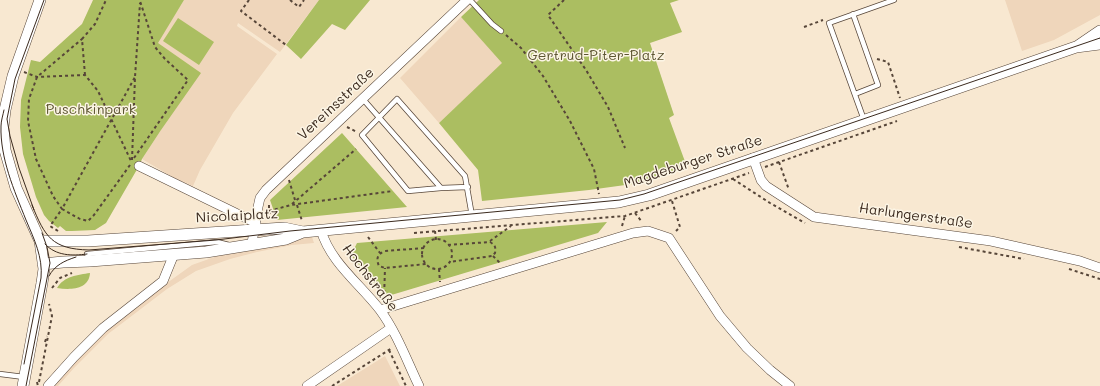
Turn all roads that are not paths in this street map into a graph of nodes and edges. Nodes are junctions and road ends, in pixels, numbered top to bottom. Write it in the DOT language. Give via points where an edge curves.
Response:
graph roads {
  1 [pos="40,0"];
  2 [pos="466,0"];
  3 [pos="470,0"];
  4 [pos="894,0"];
  5 [pos="853,14"];
  6 [pos="500,30"];
  7 [pos="1100,31"];
  8 [pos="1100,44"];
  9 [pos="1076,47"];
  10 [pos="855,94"];
  11 [pos="362,98"];
  12 [pos="379,117"];
  13 [pos="864,120"];
  14 [pos="753,158"];
  15 [pos="134,166"];
  16 [pos="468,186"];
  17 [pos="441,188"];
  18 [pos="472,216"];
  19 [pos="255,227"];
  20 [pos="321,230"];
  21 [pos="304,232"];
  22 [pos="40,242"];
  23 [pos="252,244"];
  24 [pos="235,246"];
  25 [pos="87,254"];
  26 [pos="174,254"];
  27 [pos="43,264"];
  28 [pos="1100,268"];
  29 [pos="382,310"];
  30 [pos="391,328"];
  31 [pos="0,374"];
  32 [pos="23,382"];
  33 [pos="48,386"];
  34 [pos="307,386"];
  35 [pos="419,386"];
  36 [pos="790,386"];
  1 -- 22 [label="street" via="13,76 3,128 16,188"];
  2 -- 11 [label="street, Vereinsstraße"];
  3 -- 6 [label="lane"];
  4 -- 5 [label="lane"];
  5 -- 10 [label="lane" via="878,85"];
  5 -- 10 [label="lane" via="829,23"];
  7 -- 9 [label="street, Magdeburger Straße"];
  8 -- 9 [label="street, Magdeburger Straße"];
  9 -- 13 [label="street, Magdeburger Straße"];
  10 -- 13 [label="lane"];
  11 -- 12 [label="lane"];
  11 -- 19 [label="street, Vereinsstraße" via="266,190 260,198"];
  12 -- 16 [label="lane" via="397,100 465,176"];
  12 -- 17 [label="lane"];
  12 -- 17 [label="lane" via="362,135 408,190"];
  13 -- 14 [label="street, Magdeburger Straße"];
  14 -- 18 [label="street, Magdeburger Straße" via="625,201"];
  14 -- 28 [label="street, Harlungerstraße" via="761,180 766,186 814,217 992,241"];
  15 -- 19 [label="street, Nicolaiplatz"];
  16 -- 17 [label="lane"];
  16 -- 18 [label="lane"];
  18 -- 20 [label="street, Magdeburger Straße"];
  19 -- 21 [label="street, Nicolaiplatz"];
  19 -- 22 [label="street, Nicolaiplatz" via="88,241"];
  19 -- 23 [label="street, Vereinsstraße"];
  20 -- 21 [label="street, Magdeburger Straße"];
  20 -- 29 [label="street, Hochstraße" via="336,259"];
  21 -- 23 [label="street, Nicolaiplatz" via="286,239"];
  22 -- 27 [label="street"];
  23 -- 24 [label="street, Nicolaiplatz"];
  24 -- 25 [label="lane" via="217,242"];
  24 -- 26 [label="street, Nicolaiplatz" via="206,252"];
  26 -- 27 [label="street, Nicolaiplatz"];
  26 -- 33 [label="street" via="164,281 103,328"];
  27 -- 32 [label="street" via="44,274"];
  29 -- 30 [label="street, Hochstraße"];
  29 -- 36 [label="street" via="633,233 648,231 669,238 720,316 770,370"];
  30 -- 34 [label="street"];
  30 -- 35 [label="street, Hochstraße"];
  31 -- 32 [label="lane"];
}
